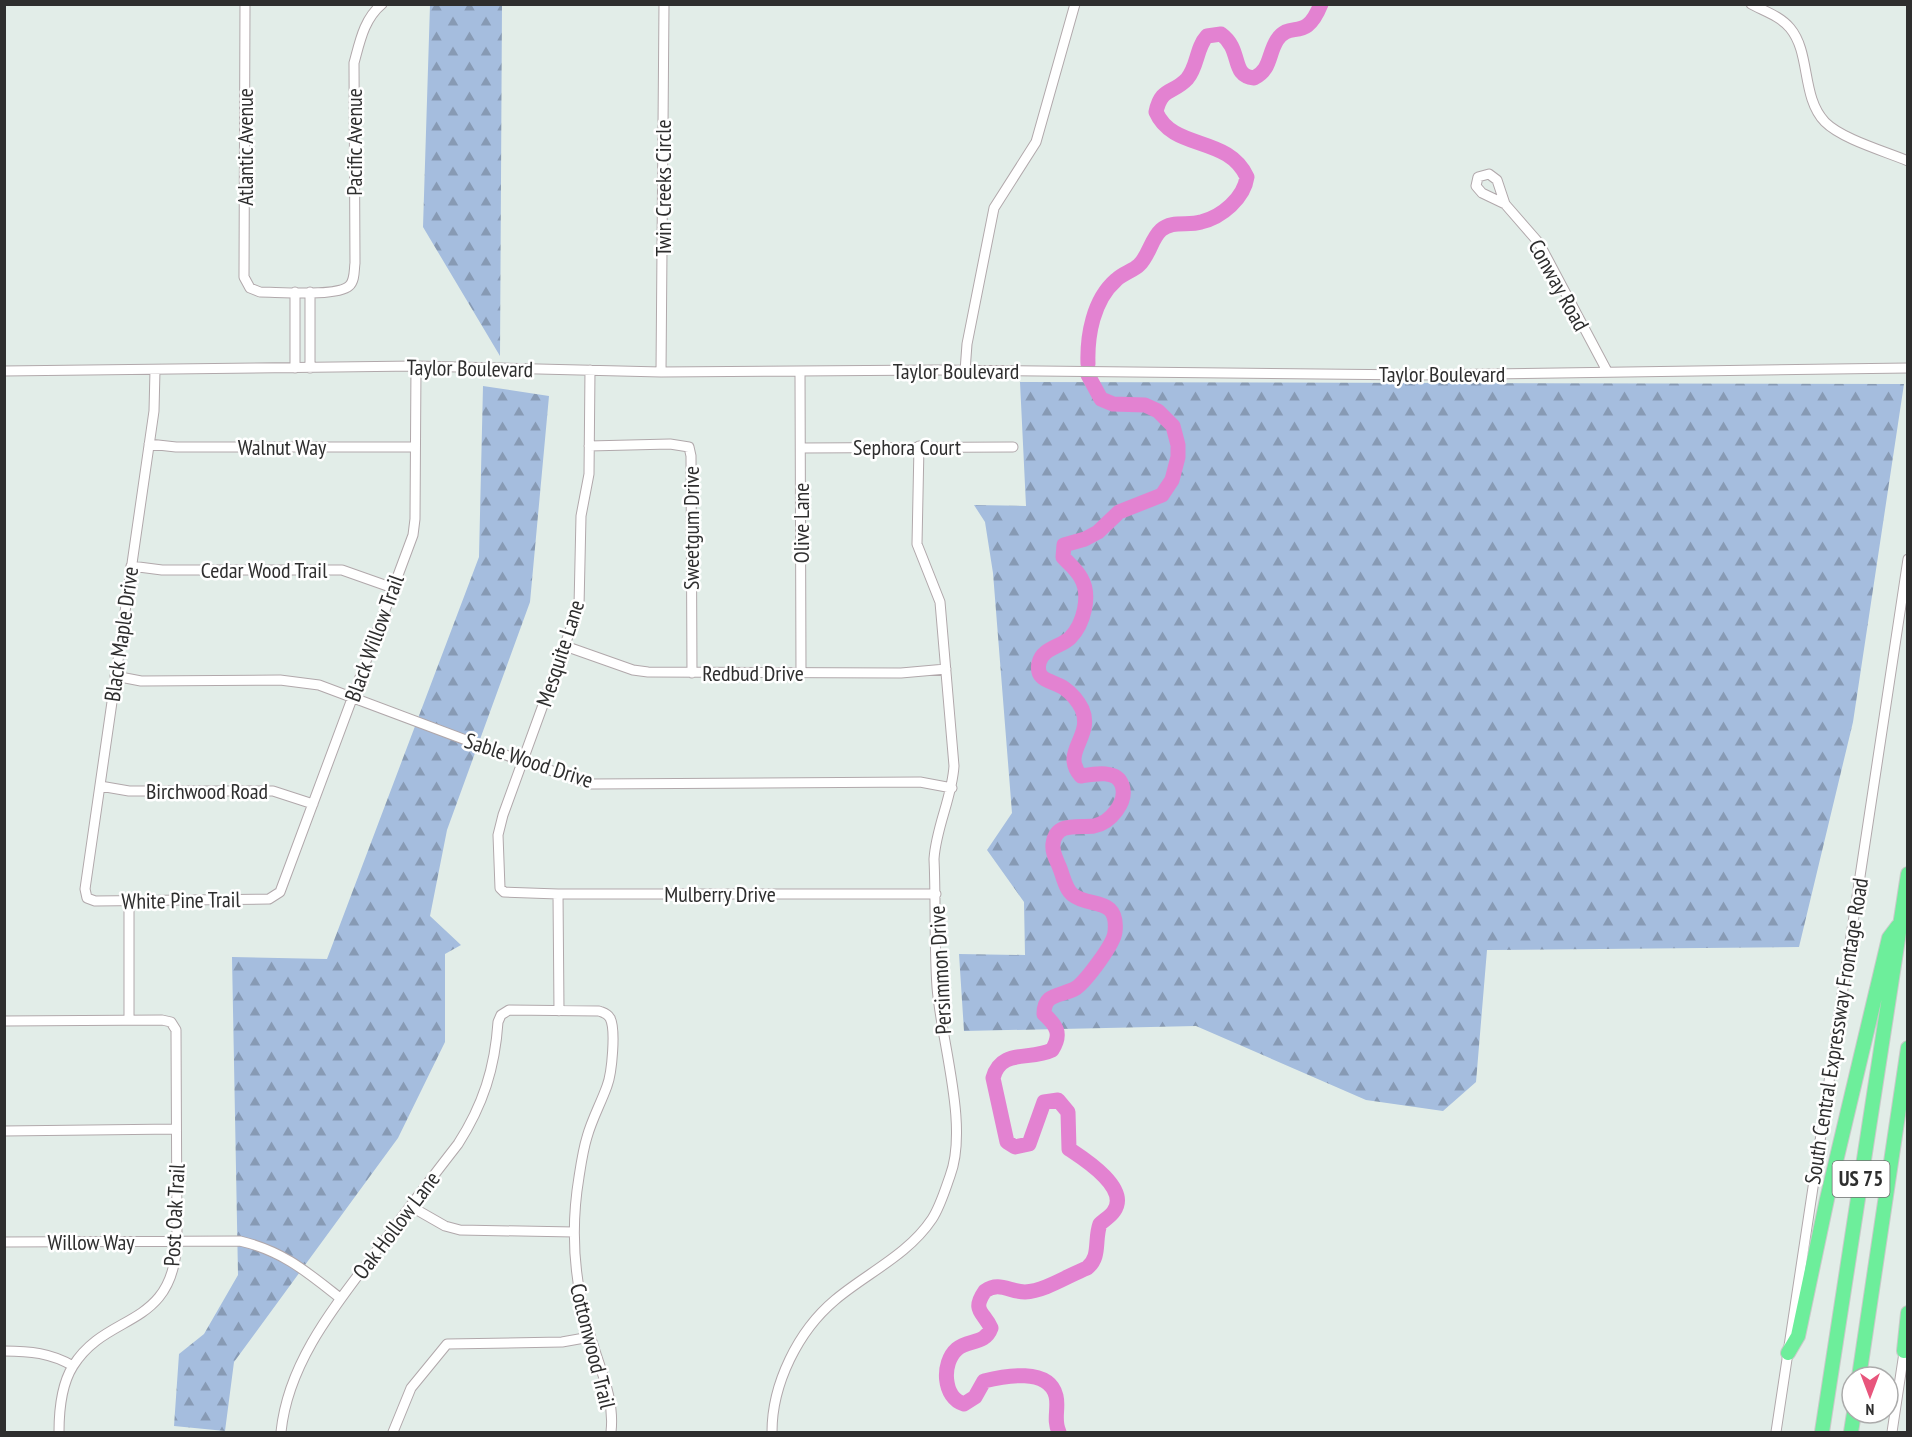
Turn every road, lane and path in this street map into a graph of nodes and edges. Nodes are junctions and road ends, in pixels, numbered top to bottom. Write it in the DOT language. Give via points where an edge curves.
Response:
graph roads {
  1 [pos="245,4"];
  2 [pos="382,4"];
  3 [pos="664,4"];
  4 [pos="1075,4"];
  5 [pos="1751,4"];
  6 [pos="372,8"];
  7 [pos="1908,161"];
  8 [pos="1505,204"];
  9 [pos="295,292"];
  10 [pos="310,292"];
  11 [pos="416,366"];
  12 [pos="295,368"];
  13 [pos="310,368"];
  14 [pos="1908,368"];
  15 [pos="155,370"];
  16 [pos="590,370"];
  17 [pos="4,371"];
  18 [pos="965,371"];
  19 [pos="1606,371"];
  20 [pos="661,372"];
  21 [pos="800,373"];
  22 [pos="149,444"];
  23 [pos="589,446"];
  24 [pos="919,446"];
  25 [pos="416,447"];
  26 [pos="1013,447"];
  27 [pos="801,448"];
  28 [pos="1908,560"];
  29 [pos="131,566"];
  30 [pos="393,588"];
  31 [pos="565,646"];
  32 [pos="946,669"];
  33 [pos="692,673"];
  34 [pos="801,674"];
  35 [pos="116,676"];
  36 [pos="352,698"];
  37 [pos="522,761"];
  38 [pos="100,786"];
  39 [pos="952,788"];
  40 [pos="313,804"];
  41 [pos="1908,874"];
  42 [pos="504,892"];
  43 [pos="558,894"];
  44 [pos="936,894"];
  45 [pos="275,897"];
  46 [pos="87,898"];
  47 [pos="129,901"];
  48 [pos="1900,925"];
  49 [pos="559,1011"];
  50 [pos="129,1020"];
  51 [pos="4,1021"];
  52 [pos="1908,1048"];
  53 [pos="176,1129"];
  54 [pos="4,1131"];
  55 [pos="410,1206"];
  56 [pos="574,1232"];
  57 [pos="177,1241"];
  58 [pos="4,1242"];
  59 [pos="340,1299"];
  60 [pos="1908,1312"];
  61 [pos="1908,1330"];
  62 [pos="591,1337"];
  63 [pos="4,1351"];
  64 [pos="1904,1351"];
  65 [pos="1788,1353"];
  66 [pos="1861,1365"];
  67 [pos="73,1366"];
  68 [pos="59,1432"];
  69 [pos="281,1432"];
  70 [pos="393,1432"];
  71 [pos="611,1432"];
  72 [pos="772,1432"];
  73 [pos="1776,1432"];
  74 [pos="1822,1432"];
  75 [pos="1892,1432"];
  1 -- 9 [label="street, Atlantic Avenue" via="244,277 250,288 260,292"];
  2 -- 6 [label="street, Pacific Avenue"];
  3 -- 20 [label="street, Twin Creeks Circle"];
  4 -- 18 [label="street" via="1036,141 994,208"];
  5 -- 7 [label="street" via="1790,28 1797,40 1814,104 1826,122"];
  6 -- 10 [label="street, Pacific Avenue" via="354,63 353,280 337,292"];
  8 -- 19 [label="street, Conway Road" via="1539,243"];
  9 -- 10 [label="street"];
  9 -- 12 [label="street"];
  10 -- 13 [label="street"];
  11 -- 13 [label="street, Taylor Boulevard"];
  11 -- 16 [label="street, Taylor Boulevard"];
  11 -- 25 [label="street, Black Willow Trail"];
  12 -- 13 [label="street, Taylor Boulevard"];
  12 -- 15 [label="street, Taylor Boulevard"];
  14 -- 19 [label="street, Taylor Boulevard"];
  15 -- 17 [label="street, Taylor Boulevard"];
  15 -- 22 [label="street, Black Maple Drive"];
  16 -- 20 [label="street, Taylor Boulevard"];
  16 -- 23 [label="street, Mesquite Lane"];
  18 -- 19 [label="street, Taylor Boulevard" via="1418,375"];
  18 -- 21 [label="street, Taylor Boulevard"];
  20 -- 21 [label="street, Taylor Boulevard"];
  21 -- 27 [label="street, Olive Lane"];
  22 -- 25 [label="street, Walnut Way"];
  22 -- 29 [label="street, Black Maple Drive"];
  23 -- 31 [label="street, Mesquite Lane" via="589,474 581,516 579,606"];
  23 -- 33 [label="street, Sweetgum Drive" via="689,447"];
  24 -- 26 [label="street, Sephora Court"];
  24 -- 27 [label="street, Sephora Court"];
  24 -- 32 [label="street, Persimmon Drive" via="917,544 940,602"];
  25 -- 30 [label="street, Black Willow Trail" via="413,535"];
  27 -- 34 [label="street, Olive Lane"];
  28 -- 65 [label="street, South Central Expressway Frontage Road"];
  29 -- 30 [label="street, Cedar Wood Trail" via="162,570 342,570"];
  29 -- 35 [label="street, Black Maple Drive"];
  30 -- 36 [label="street, Black Willow Trail"];
  31 -- 33 [label="street, Redbud Drive" via="633,670"];
  31 -- 37 [label="street, Mesquite Lane"];
  32 -- 34 [label="street, Redbud Drive"];
  32 -- 39 [label="street, Persimmon Drive" via="954,766"];
  33 -- 34 [label="street, Redbud Drive"];
  35 -- 36 [label="street, Sable Wood Drive" via="141,681 300,681"];
  35 -- 38 [label="street, Black Maple Drive"];
  36 -- 37 [label="street, Sable Wood Drive"];
  36 -- 40 [label="street, Black Willow Trail"];
  37 -- 39 [label="street, Sable Wood Drive" via="592,784 920,782"];
  37 -- 42 [label="street, Mesquite Lane" via="498,835 498,882"];
  38 -- 40 [label="street, Birchwood Road" via="129,791 273,790"];
  38 -- 46 [label="street, Black Maple Drive"];
  39 -- 44 [label="street, Persimmon Drive" via="935,844"];
  40 -- 45 [label="street, Black Willow Trail"];
  41 -- 48 [label="highway, US 75"];
  42 -- 43 [label="street, Mulberry Drive"];
  43 -- 44 [label="street, Mulberry Drive"];
  43 -- 49 [label="street"];
  44 -- 72 [label="street, Persimmon Drive" via="937,988 956,1120 951,1173 933,1218 908,1247 834,1301 804,1336 779,1386"];
  45 -- 47 [label="street, White Pine Trail"];
  46 -- 47 [label="street, White Pine Trail"];
  47 -- 50 [label="street"];
  48 -- 65 [label="highway" via="1888,938 1798,1336"];
  48 -- 74 [label="highway, US 75"];
  49 -- 55 [label="street, Oak Hollow Lane" via="509,1010 501,1015 492,1071 474,1119"];
  49 -- 56 [label="street, Cottonwood Trail" via="607,1014 612,1020 612,1063 587,1138"];
  50 -- 51 [label="street"];
  50 -- 53 [label="street, Post Oak Trail" via="171,1022 176,1030"];
  52 -- 66 [label="highway, US 75"];
  53 -- 54 [label="street"];
  53 -- 57 [label="street, Post Oak Trail"];
  55 -- 56 [label="street" via="460,1230"];
  55 -- 59 [label="street, Oak Hollow Lane"];
  56 -- 62 [label="street, Cottonwood Trail" via="576,1272"];
  57 -- 58 [label="street, Willow Way"];
  57 -- 59 [label="street, Willow Way" via="240,1241 266,1247 294,1262"];
  57 -- 67 [label="street, Post Oak Trail" via="172,1275 162,1293 146,1311 89,1347"];
  59 -- 69 [label="street, Oak Hollow Lane" via="309,1346 287,1400"];
  60 -- 64 [label="highway"];
  61 -- 64 [label="street"];
  62 -- 70 [label="street" via="562,1342 447,1344 411,1388"];
  62 -- 71 [label="street, Cottonwood Trail" via="609,1398"];
  63 -- 67 [label="street" via="41,1353"];
  64 -- 75 [label="street"];
  65 -- 73 [label="street, South Central Expressway Frontage Road"];
  67 -- 68 [label="street, Post Oak Trail" via="63,1391"];
}
